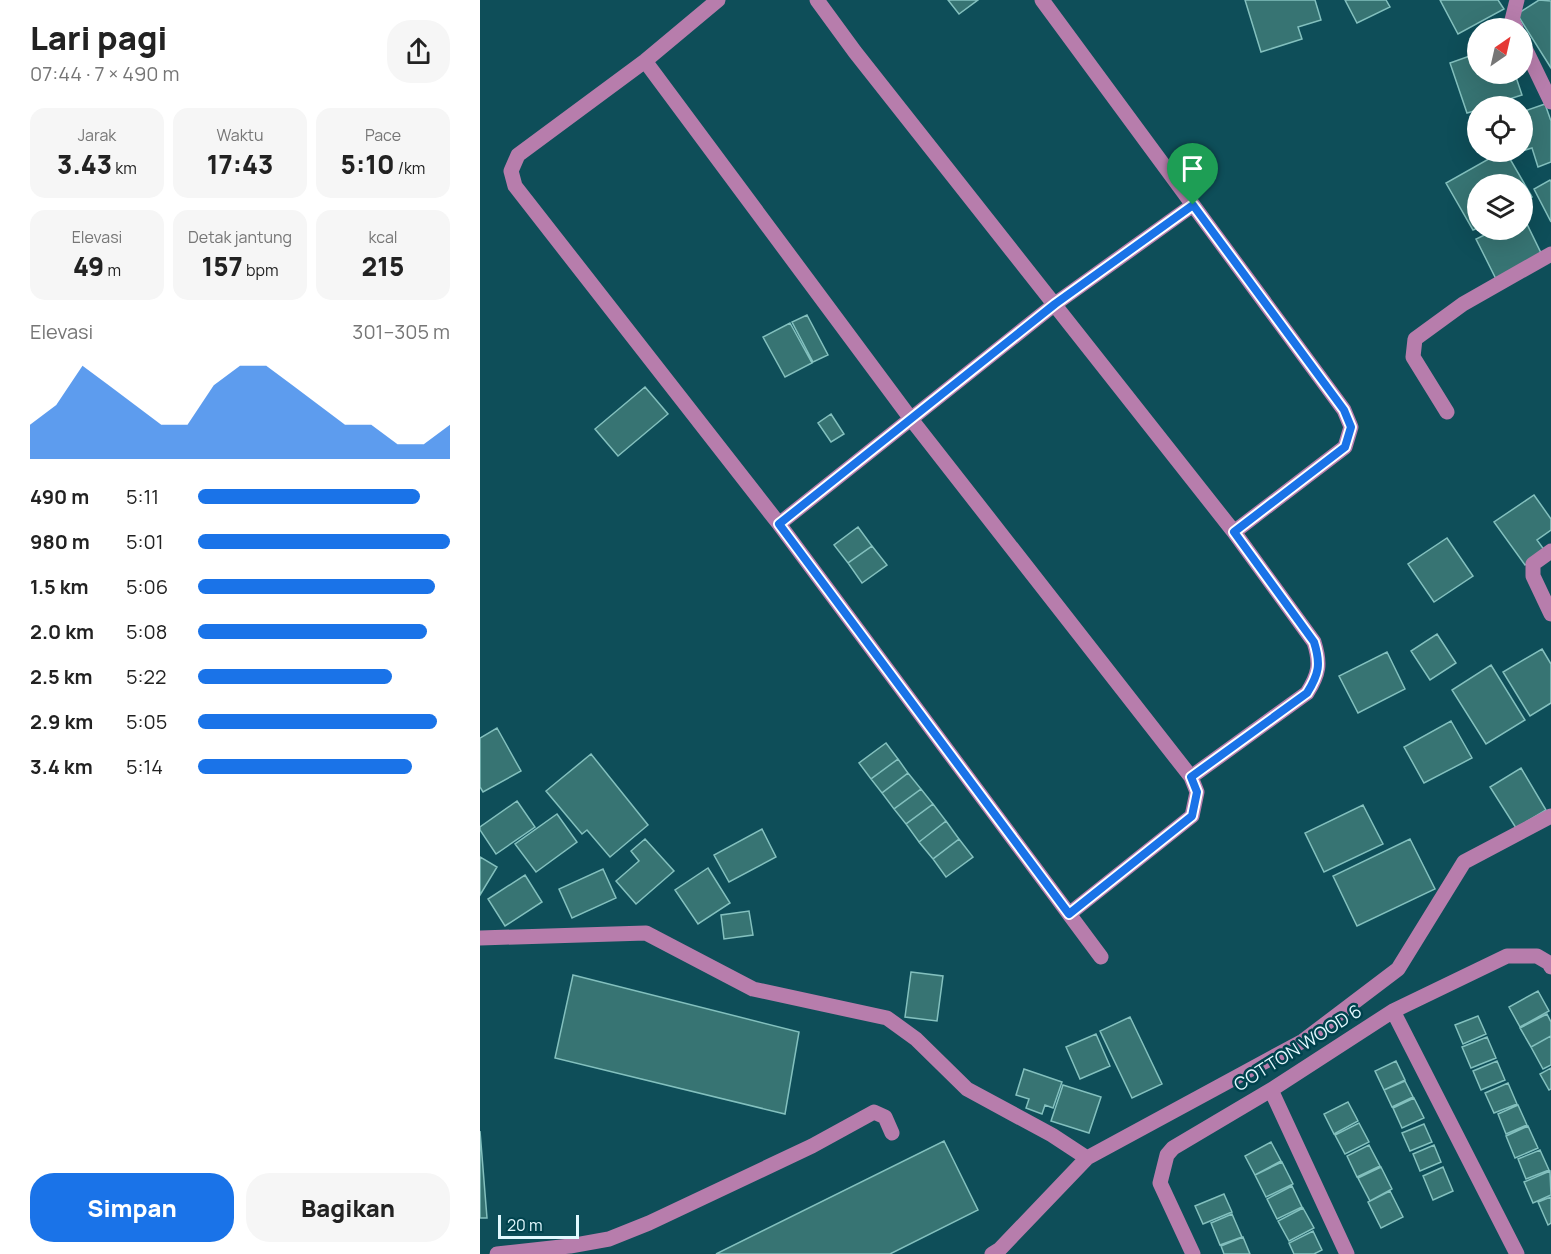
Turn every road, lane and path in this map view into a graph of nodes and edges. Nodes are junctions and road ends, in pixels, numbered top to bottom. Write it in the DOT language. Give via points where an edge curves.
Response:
graph roads {
  1 [pos="817,0"];
  2 [pos="1042,0"];
  3 [pos="1517,0"];
  4 [pos="712,2"];
  5 [pos="1512,18"];
  6 [pos="645,61"];
  7 [pos="1533,65"];
  8 [pos="1551,102"];
  9 [pos="1193,205"];
  10 [pos="1551,254"];
  11 [pos="1055,304"];
  12 [pos="1447,412"];
  13 [pos="911,419"];
  14 [pos="779,524"];
  15 [pos="1234,532"];
  16 [pos="1551,551"];
  17 [pos="1551,614"];
  18 [pos="1191,777"];
  19 [pos="1551,816"];
  20 [pos="1069,914"];
  21 [pos="480,938"];
  22 [pos="1101,957"];
  23 [pos="1551,967"];
  24 [pos="1393,1011"];
  25 [pos="1271,1090"];
  26 [pos="892,1133"];
  27 [pos="1087,1158"];
  28 [pos="497,1254"];
  29 [pos="992,1254"];
  30 [pos="1193,1254"];
  31 [pos="1347,1254"];
  32 [pos="1517,1254"];
  1 -- 11 [label="street"];
  2 -- 9 [label="street"];
  3 -- 5 [label="street"];
  4 -- 6 [label="street"];
  6 -- 13 [label="street"];
  6 -- 14 [label="street" via="518,155 511,171 515,186"];
  7 -- 8 [label="street"];
  9 -- 11 [label="street"];
  9 -- 15 [label="street" via="1344,410 1351,427 1345,447"];
  10 -- 12 [label="street" via="1463,304 1415,339 1413,357"];
  11 -- 13 [label="street"];
  11 -- 15 [label="street"];
  13 -- 14 [label="street"];
  13 -- 18 [label="street"];
  14 -- 20 [label="street"];
  15 -- 18 [label="street" via="1314,642 1319,659 1307,693"];
  16 -- 17 [label="street" via="1533,564 1533,576"];
  18 -- 20 [label="street" via="1197,792 1192,816"];
  19 -- 27 [label="street" via="1464,862 1398,969 1302,1041"];
  20 -- 22 [label="street"];
  21 -- 27 [label="street" via="646,933 753,989 887,1018 916,1039 967,1089"];
  23 -- 24 [label="street, COTTON WOOD 6" via="1537,956 1507,956"];
  24 -- 25 [label="street, COTTON WOOD 6"];
  24 -- 32 [label="street"];
  25 -- 30 [label="street, COTTON WOOD 6" via="1167,1155 1160,1183"];
  25 -- 31 [label="street"];
  26 -- 28 [label="street" via="885,1117 874,1112 812,1146 609,1239"];
  27 -- 29 [label="street"];
}
